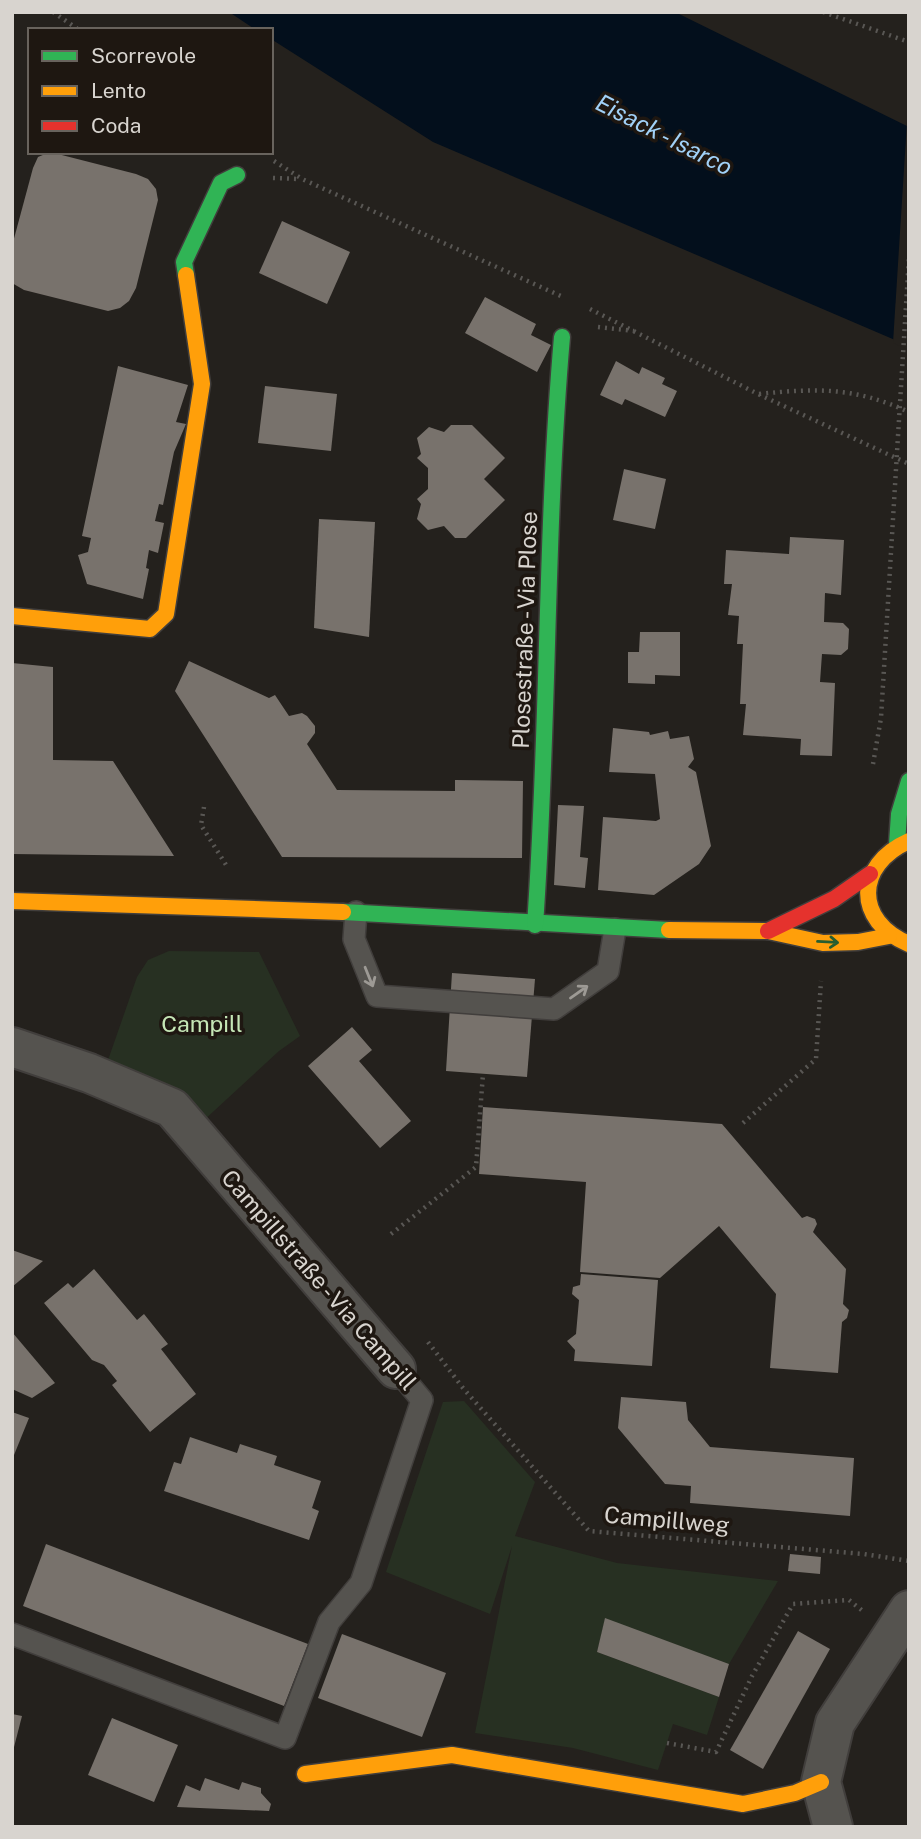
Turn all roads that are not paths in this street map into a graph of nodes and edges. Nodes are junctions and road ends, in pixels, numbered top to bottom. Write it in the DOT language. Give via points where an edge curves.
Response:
graph roads {
  1 [pos="237,175"];
  2 [pos="562,337"];
  3 [pos="12,616"];
  4 [pos="909,781"];
  5 [pos="903,842"];
  6 [pos="870,874"];
  7 [pos="12,901"];
  8 [pos="356,912"];
  9 [pos="535,925"];
  10 [pos="615,929"];
  11 [pos="768,931"];
  12 [pos="889,936"];
  13 [pos="909,944"];
  14 [pos="12,1047"];
  15 [pos="396,1369"];
  16 [pos="901,1622"];
  17 [pos="12,1634"];
  18 [pos="304,1774"];
  19 [pos="821,1782"];
  20 [pos="833,1827"];
  1 -- 3 [label="street" via="221,183 184,262 202,384 166,614 150,629"];
  2 -- 9 [label="street, Plosestraße - Via Plose" via="554,407"];
  4 -- 5 [label="street" via="899,814"];
  5 -- 6 [label="street" via="876,862"];
  6 -- 11 [label="street" via="816,909"];
  6 -- 12 [label="street" via="869,908"];
  7 -- 8 [label="street"];
  8 -- 9 [label="street"];
  8 -- 10 [label="lane, one-way" via="354,939 377,996 554,1009 608,971"];
  9 -- 10 [label="street"];
  10 -- 11 [label="street"];
  11 -- 12 [label="street, one-way" via="823,943"];
  12 -- 13 [label="street"];
  14 -- 15 [label="street, Campillstraße - Via Campill" via="172,1108"];
  15 -- 17 [label="lane, Campillstraße - Via Campill" via="422,1400 362,1583 329,1622 285,1738"];
  16 -- 19 [label="street" via="835,1723"];
  18 -- 19 [label="street" via="452,1755 743,1804 795,1793"];
  19 -- 20 [label="street"];
}
